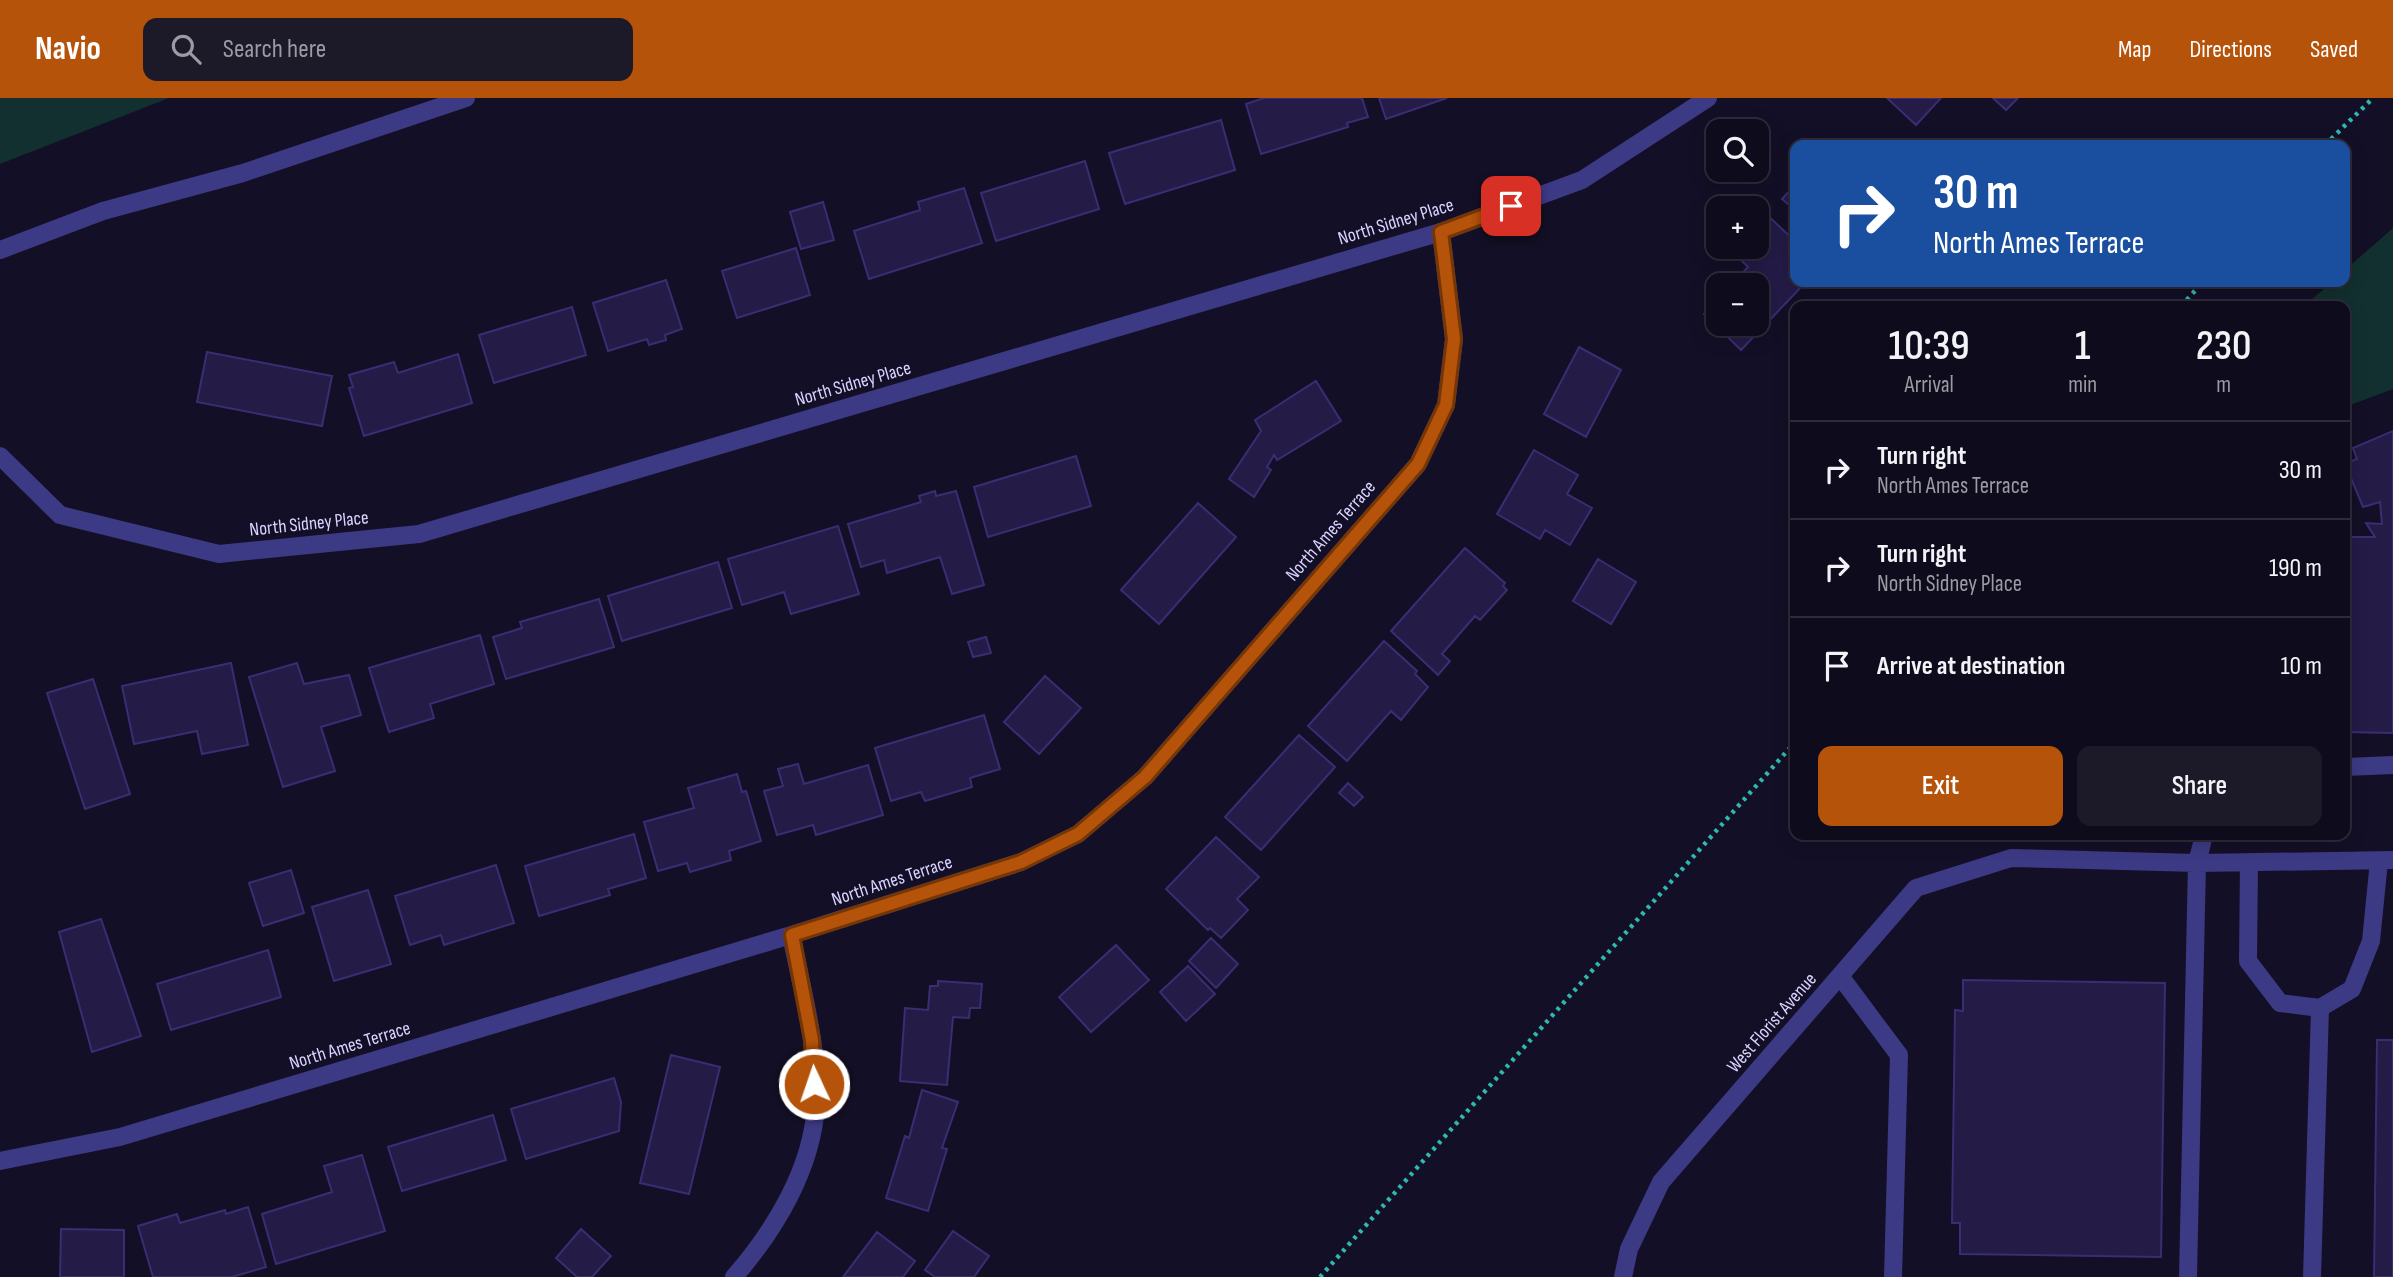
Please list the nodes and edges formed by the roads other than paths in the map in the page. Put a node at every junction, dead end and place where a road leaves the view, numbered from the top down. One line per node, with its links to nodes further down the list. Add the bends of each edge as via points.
1 (466, 98): 4 (street, via 243,173 103,211)
2 (1707, 98): 3 (street, North Sidney Place, via 1582,180)
3 (1441, 232): 5 (street, North Sidney Place, via 419,534 219,554 60,515); 12 (street, North Ames Terrace, via 1454,339 1446,405 1418,464 1145,777 1078,834 1021,862)
4 (0, 250)
5 (0, 456)
6 (2393, 765): 7 (street)
7 (2350, 767)
8 (2203, 840): 11 (street)
9 (2386, 861): 10 (street, West Florist Avenue); 14 (street, via 2371,940 2352,989)
10 (2249, 862): 11 (street, West Florist Avenue); 14 (street, via 2248,961 2280,1003)
11 (2197, 863): 13 (street, West Florist Avenue, via 2011,858 1916,888); 19 (street)
12 (792, 935): 15 (street, North Ames Terrace, via 121,1137); 16 (street, via 812,1040 816,1106 801,1174 754,1254)
13 (1840, 976): 17 (street, West Florist Avenue, via 1661,1182 1629,1250); 18 (street, via 1899,1055)
14 (2320, 1008): 20 (street)
15 (0, 1161)
16 (734, 1277)
17 (1623, 1277)
18 (1893, 1277)
19 (2189, 1277)
20 (2312, 1277)

